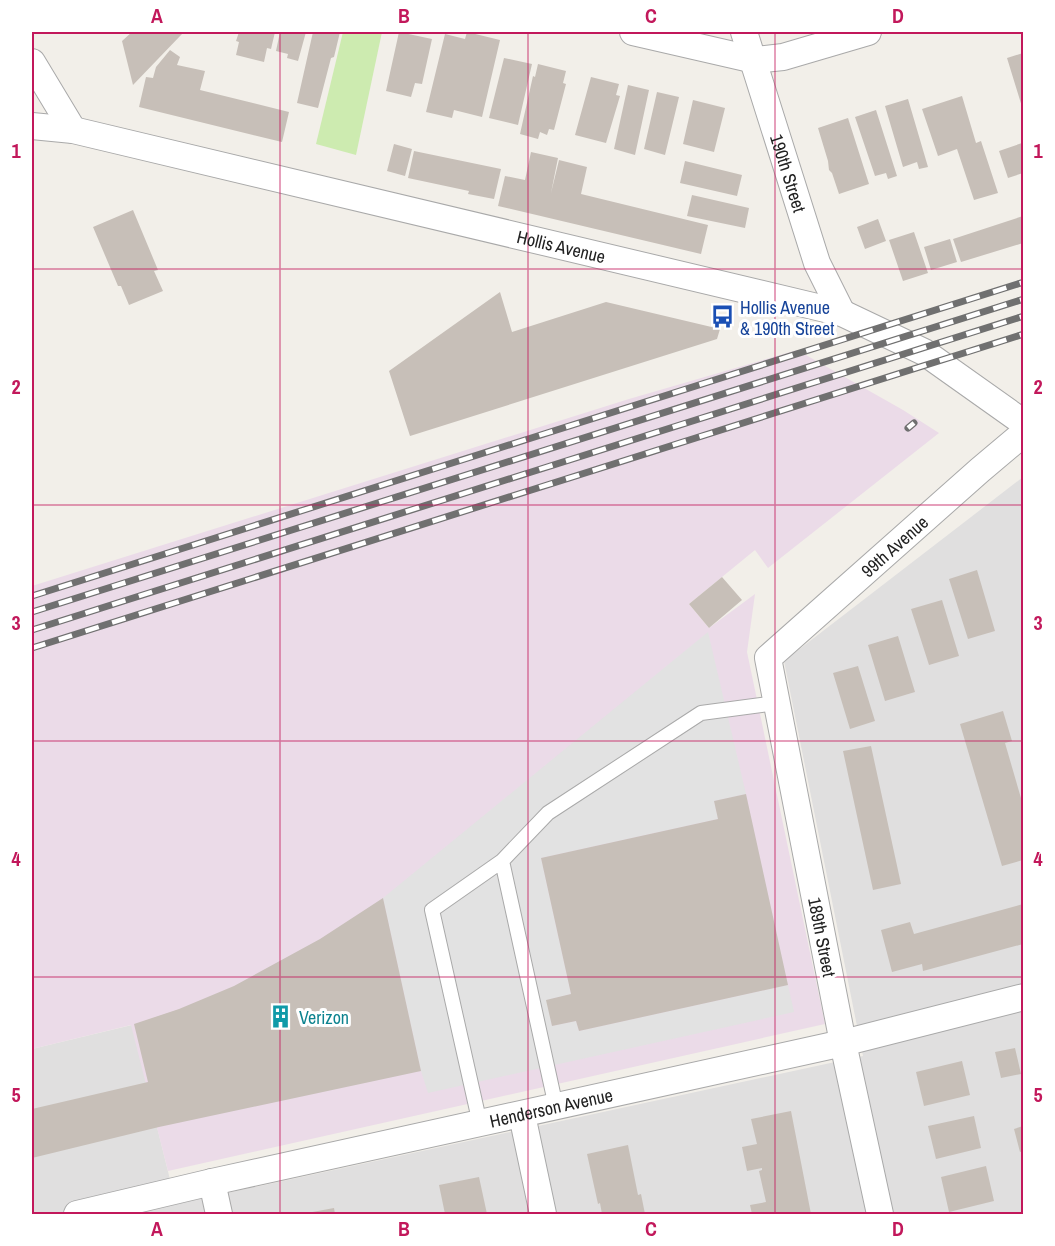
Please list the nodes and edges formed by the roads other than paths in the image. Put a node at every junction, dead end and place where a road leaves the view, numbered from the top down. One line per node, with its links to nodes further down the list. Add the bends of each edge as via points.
1 (633, 32): 4 (street)
2 (744, 32): 4 (street, 190th Street)
3 (868, 32): 4 (street, via 783,57)
4 (755, 60): 8 (street, 190th Street, via 817,263)
5 (32, 62): 7 (street)
6 (32, 126): 7 (street, Hollis Avenue)
7 (72, 129): 8 (street, Hollis Avenue)
8 (843, 313): 9 (street, Hollis Avenue, via 924,352)
9 (1023, 423)
10 (1023, 433): 11 (street, 99th Avenue)
11 (768, 658): 12 (street, 189th Street)
12 (776, 703): 13 (lane, via 702,713 549,813); 15 (street, 189th Street)
13 (502, 861): 16 (lane); 18 (lane, via 432,910)
14 (1023, 997): 15 (street, Henderson Avenue)
15 (843, 1043): 16 (street, Henderson Avenue); 23 (street, 189th Street)
16 (556, 1107): 17 (street, Henderson Avenue)
17 (522, 1115): 18 (street, Henderson Avenue); 22 (street)
18 (480, 1124): 19 (street, Henderson Avenue)
19 (212, 1182): 20 (street, Henderson Avenue); 21 (street)
20 (77, 1215)
21 (219, 1215)
22 (543, 1215)
23 (880, 1215)

